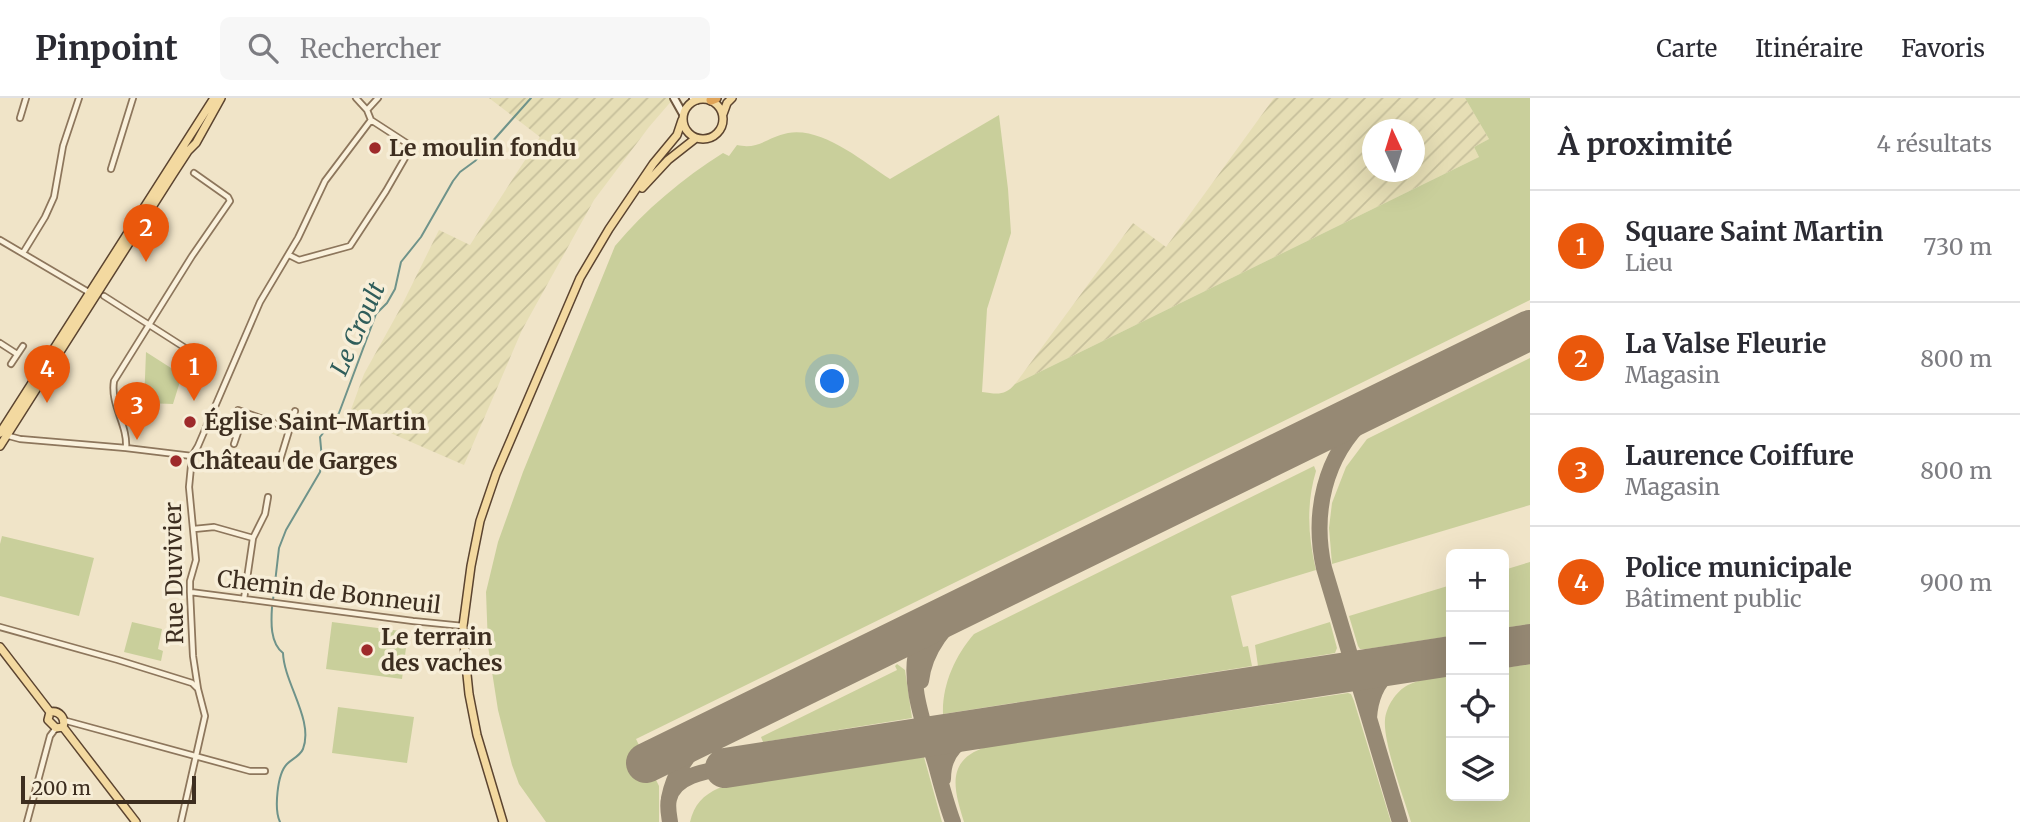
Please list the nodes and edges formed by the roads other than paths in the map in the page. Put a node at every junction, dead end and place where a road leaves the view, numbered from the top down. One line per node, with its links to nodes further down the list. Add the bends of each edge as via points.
1 (26, 98): 15 (street)
2 (79, 98): 22 (street, via 63,146 54,197)
3 (133, 98): 18 (street)
4 (214, 98): 24 (main road)
5 (221, 98): 37 (main road, via 196,143)
6 (356, 98): 12 (street)
7 (378, 98): 12 (street)
8 (674, 98): 14 (main road)
9 (732, 98): 13 (main road)
10 (695, 99): 11 (main road); 14 (main road)
11 (713, 99): 13 (main road)
12 (367, 110): 16 (street)
13 (723, 115): 17 (main road, via 722,127 714,136)
14 (683, 117): 17 (main road, via 686,131); 20 (main road, via 677,135)
15 (20, 118)
16 (371, 120): 23 (street, via 325,181); 23 (street, via 408,144 392,180 350,246 299,260)
17 (696, 138): 20 (main road)
18 (111, 169)
19 (194, 173): 26 (street, via 230,201)
20 (627, 204): 49 (main road, via 580,278 496,474 480,521)
21 (0, 240): 22 (street)
22 (23, 253): 24 (street)
23 (289, 255): 35 (street, via 260,302)
24 (90, 293): 37 (main road)
25 (104, 296): 26 (street)
26 (149, 326): 29 (street); 41 (street, via 114,382)
27 (0, 343): 30 (street)
28 (23, 346): 30 (street)
29 (190, 351)
30 (17, 354): 31 (street)
31 (10, 364)
32 (238, 410): 34 (street)
33 (295, 411): 36 (street)
34 (245, 412): 36 (street); 38 (street)
35 (207, 424): 38 (street); 42 (street)
36 (289, 428): 43 (street)
37 (2, 433): 40 (main road); 41 (street)
38 (236, 436): 39 (street)
39 (234, 444)
40 (0, 446)
41 (126, 448): 42 (street)
42 (192, 456): 45 (street, Rue Duvivier, via 189,486)
43 (280, 460)
44 (268, 497): 46 (street)
45 (194, 529): 46 (street, via 214,527); 47 (street, Rue Duvivier, via 196,559)
46 (253, 538): 48 (street)
47 (190, 592): 48 (street, Chemin de Bonneuil); 54 (street, Rue Duvivier)
48 (244, 599): 51 (street, Chemin de Bonneuil)
49 (466, 599): 51 (main road); 53 (main road)
50 (0, 626): 54 (street, via 191,683)
51 (463, 626): 53 (main road)
52 (0, 647): 55 (main road)
53 (465, 655): 62 (main road, via 477,735)
54 (198, 689): 57 (street, Rue Duvivier, via 205,716)
55 (50, 712): 56 (main road, via 58,712); 56 (main road, via 48,720)
56 (60, 725): 57 (street); 59 (street, via 50,736); 60 (main road)
57 (197, 757): 58 (street); 61 (street, Rue Duvivier)
58 (265, 771)
59 (27, 822)
60 (136, 822)
61 (181, 822)
62 (503, 822)

